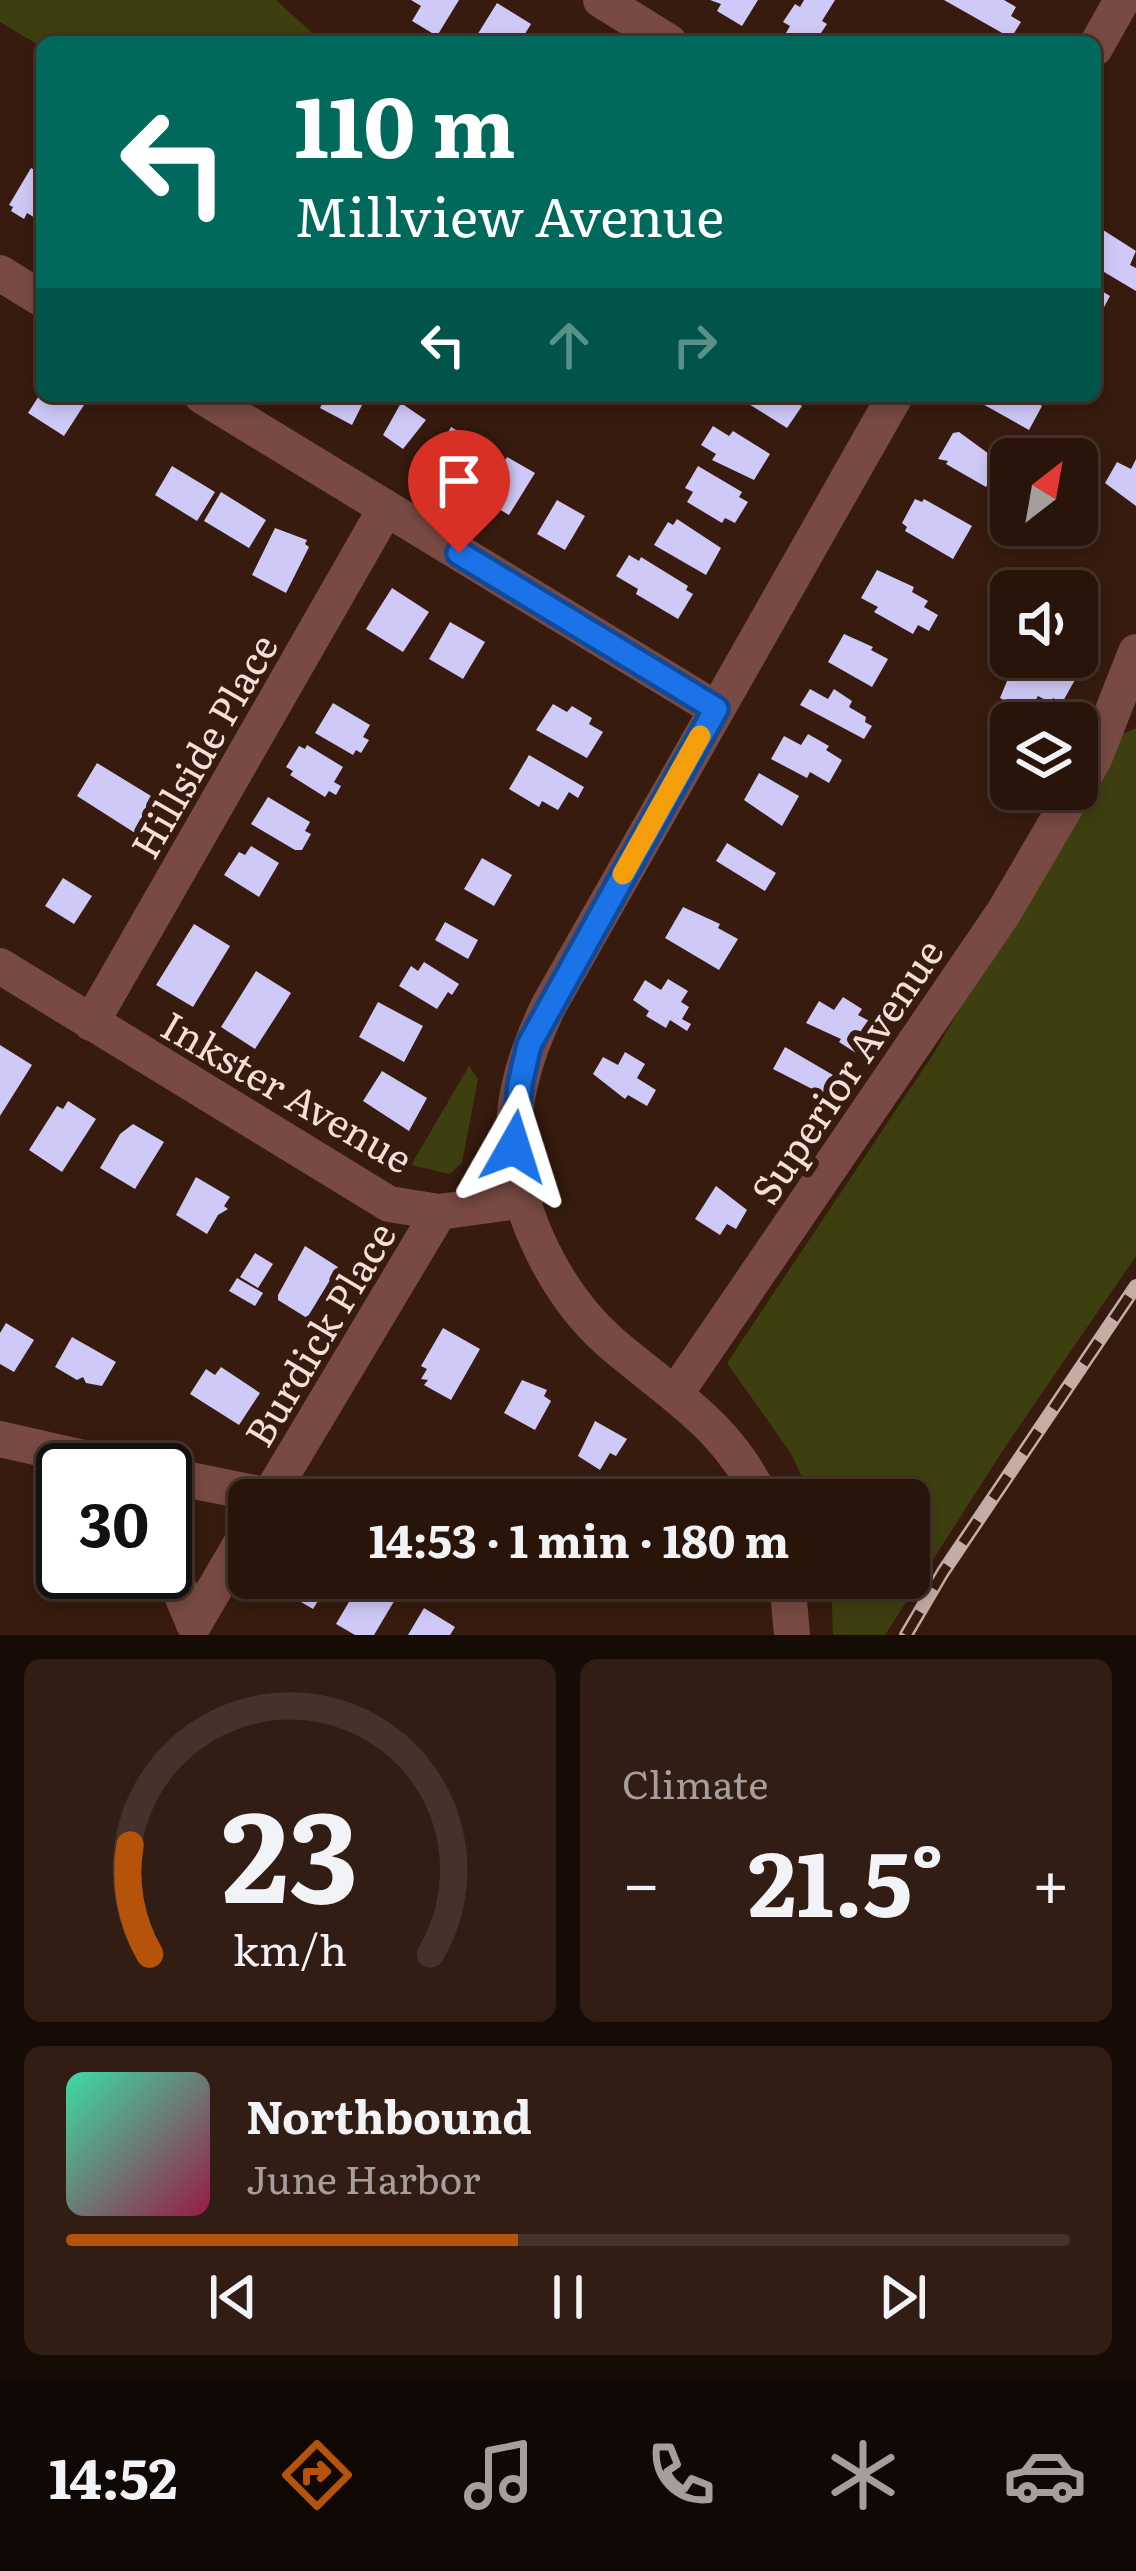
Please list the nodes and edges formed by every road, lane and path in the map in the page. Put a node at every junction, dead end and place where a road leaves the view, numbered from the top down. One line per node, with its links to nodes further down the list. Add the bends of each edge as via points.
1 (601, 0): 3 (street)
2 (1122, 0): 4 (street)
3 (659, 36)
4 (1101, 37)
5 (0, 273): 6 (street)
6 (36, 295)
7 (212, 402): 9 (street)
8 (892, 402): 11 (street)
9 (386, 508): 11 (street); 15 (street, Hillside Place)
10 (1136, 652): 12 (street, Superior Avenue)
11 (716, 709): 16 (street, via 529,1045 514,1147)
12 (1098, 749)
13 (1064, 810): 18 (street, Superior Avenue, via 1004,912)
14 (0, 966): 15 (street, Inkster Avenue)
15 (91, 1023): 17 (street, Inkster Avenue, via 389,1204)
16 (524, 1200): 17 (street, Inkster Avenue); 18 (street, via 544,1253 580,1311)
17 (439, 1212): 21 (street, Burdick Place)
18 (676, 1393): 22 (street, via 711,1424)
19 (0, 1439): 20 (street)
20 (36, 1448)
21 (279, 1479)
22 (750, 1479)
23 (192, 1481): 24 (street, Burdick Place)
24 (228, 1489)
25 (228, 1576): 28 (street)
26 (188, 1599): 28 (street)
27 (789, 1599): 29 (street)
28 (203, 1629)
29 (792, 1635)

